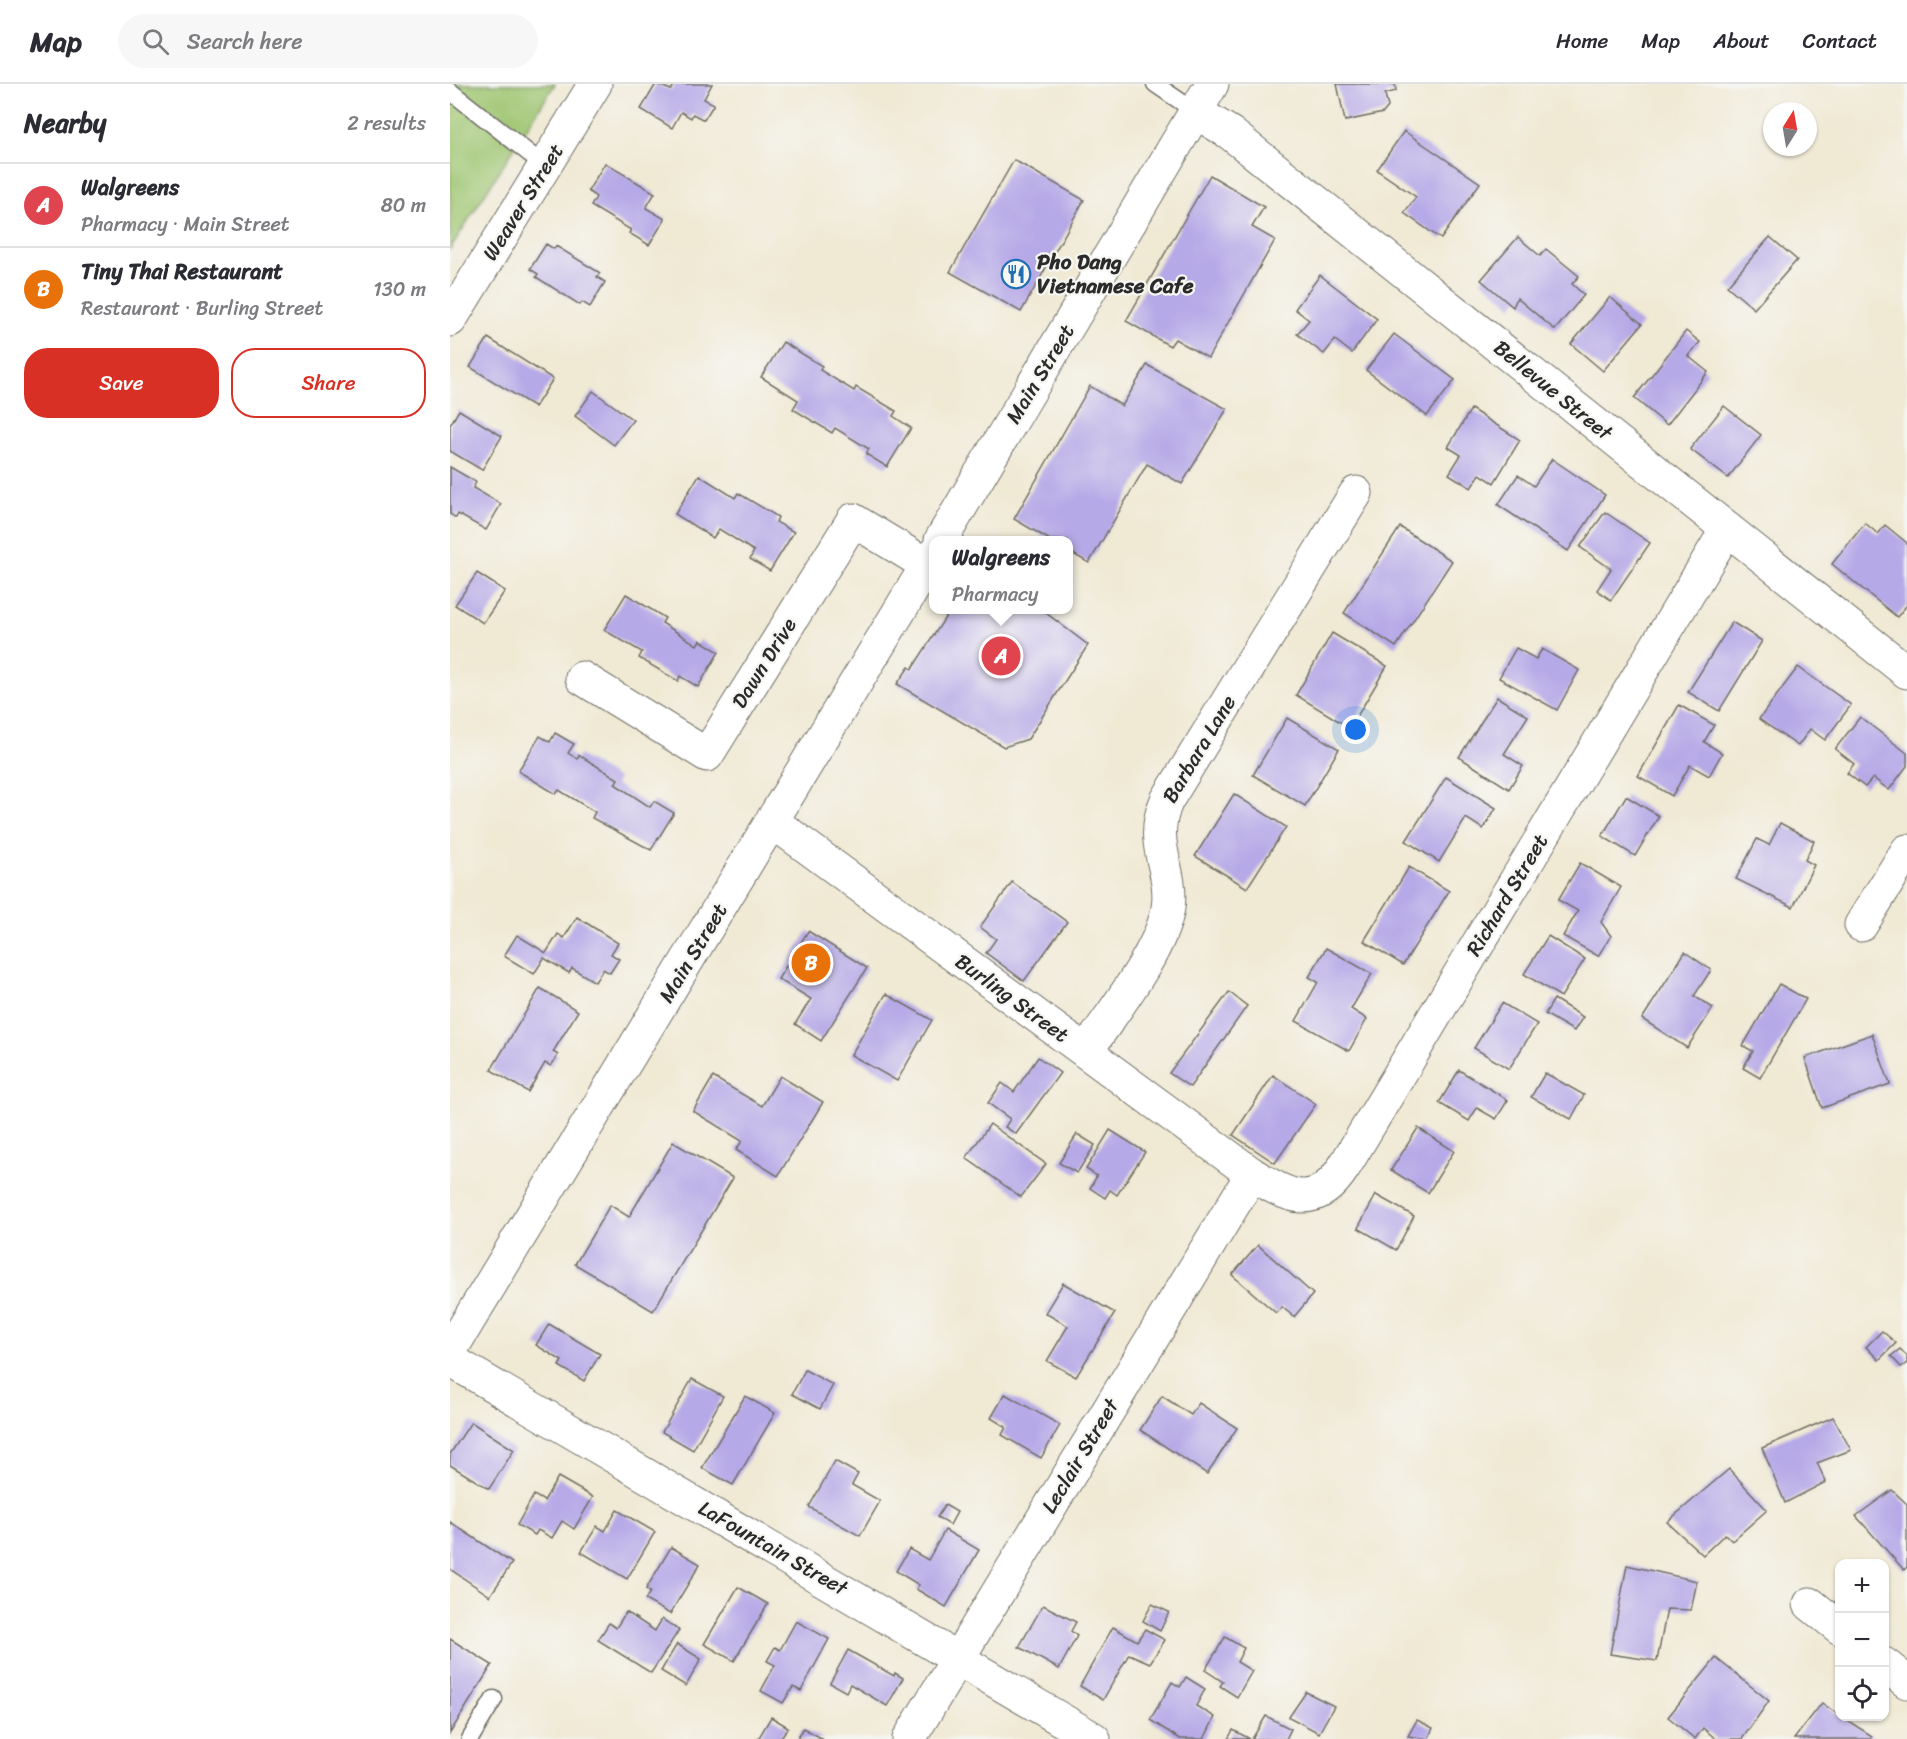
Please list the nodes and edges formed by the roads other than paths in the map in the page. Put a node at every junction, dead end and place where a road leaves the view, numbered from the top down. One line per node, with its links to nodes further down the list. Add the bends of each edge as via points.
1 (595, 84): 5 (street, Weaver Street)
2 (1155, 84): 4 (lane)
3 (450, 92): 5 (lane)
4 (1204, 98): 8 (street, Bellevue Street, via 1230,133); 9 (street, Main Street)
5 (545, 166): 6 (street, Weaver Street)
6 (450, 320)
7 (1356, 493): 17 (street, Barbara Lane, via 1167,800 1158,826 1167,889 1164,923 1146,960)
8 (1727, 529): 12 (street, Bellevue Street); 18 (street, Richard Street, via 1339,1175 1318,1194 1301,1197 1283,1192)
9 (944, 536)
10 (929, 551): 13 (street, Dawn Drive, via 853,520 707,755)
11 (929, 561): 14 (street, Main Street)
12 (1907, 672)
13 (582, 678)
14 (773, 822): 17 (street, Burling Street); 19 (street, Main Street)
15 (1907, 851): 16 (street)
16 (1861, 925)
17 (1086, 1052): 18 (street, Burling Street)
18 (1252, 1174): 23 (street, Leclair Street)
19 (450, 1351)
20 (450, 1359): 23 (street, LaFountain Street)
21 (1810, 1604): 22 (street)
22 (1835, 1625)
23 (958, 1657): 28 (street, Leclair Street); 29 (street, LaFountain Street)
24 (1888, 1667): 25 (street)
25 (1907, 1682)
26 (494, 1699): 27 (lane)
27 (470, 1739)
28 (909, 1739)
29 (1094, 1739)

